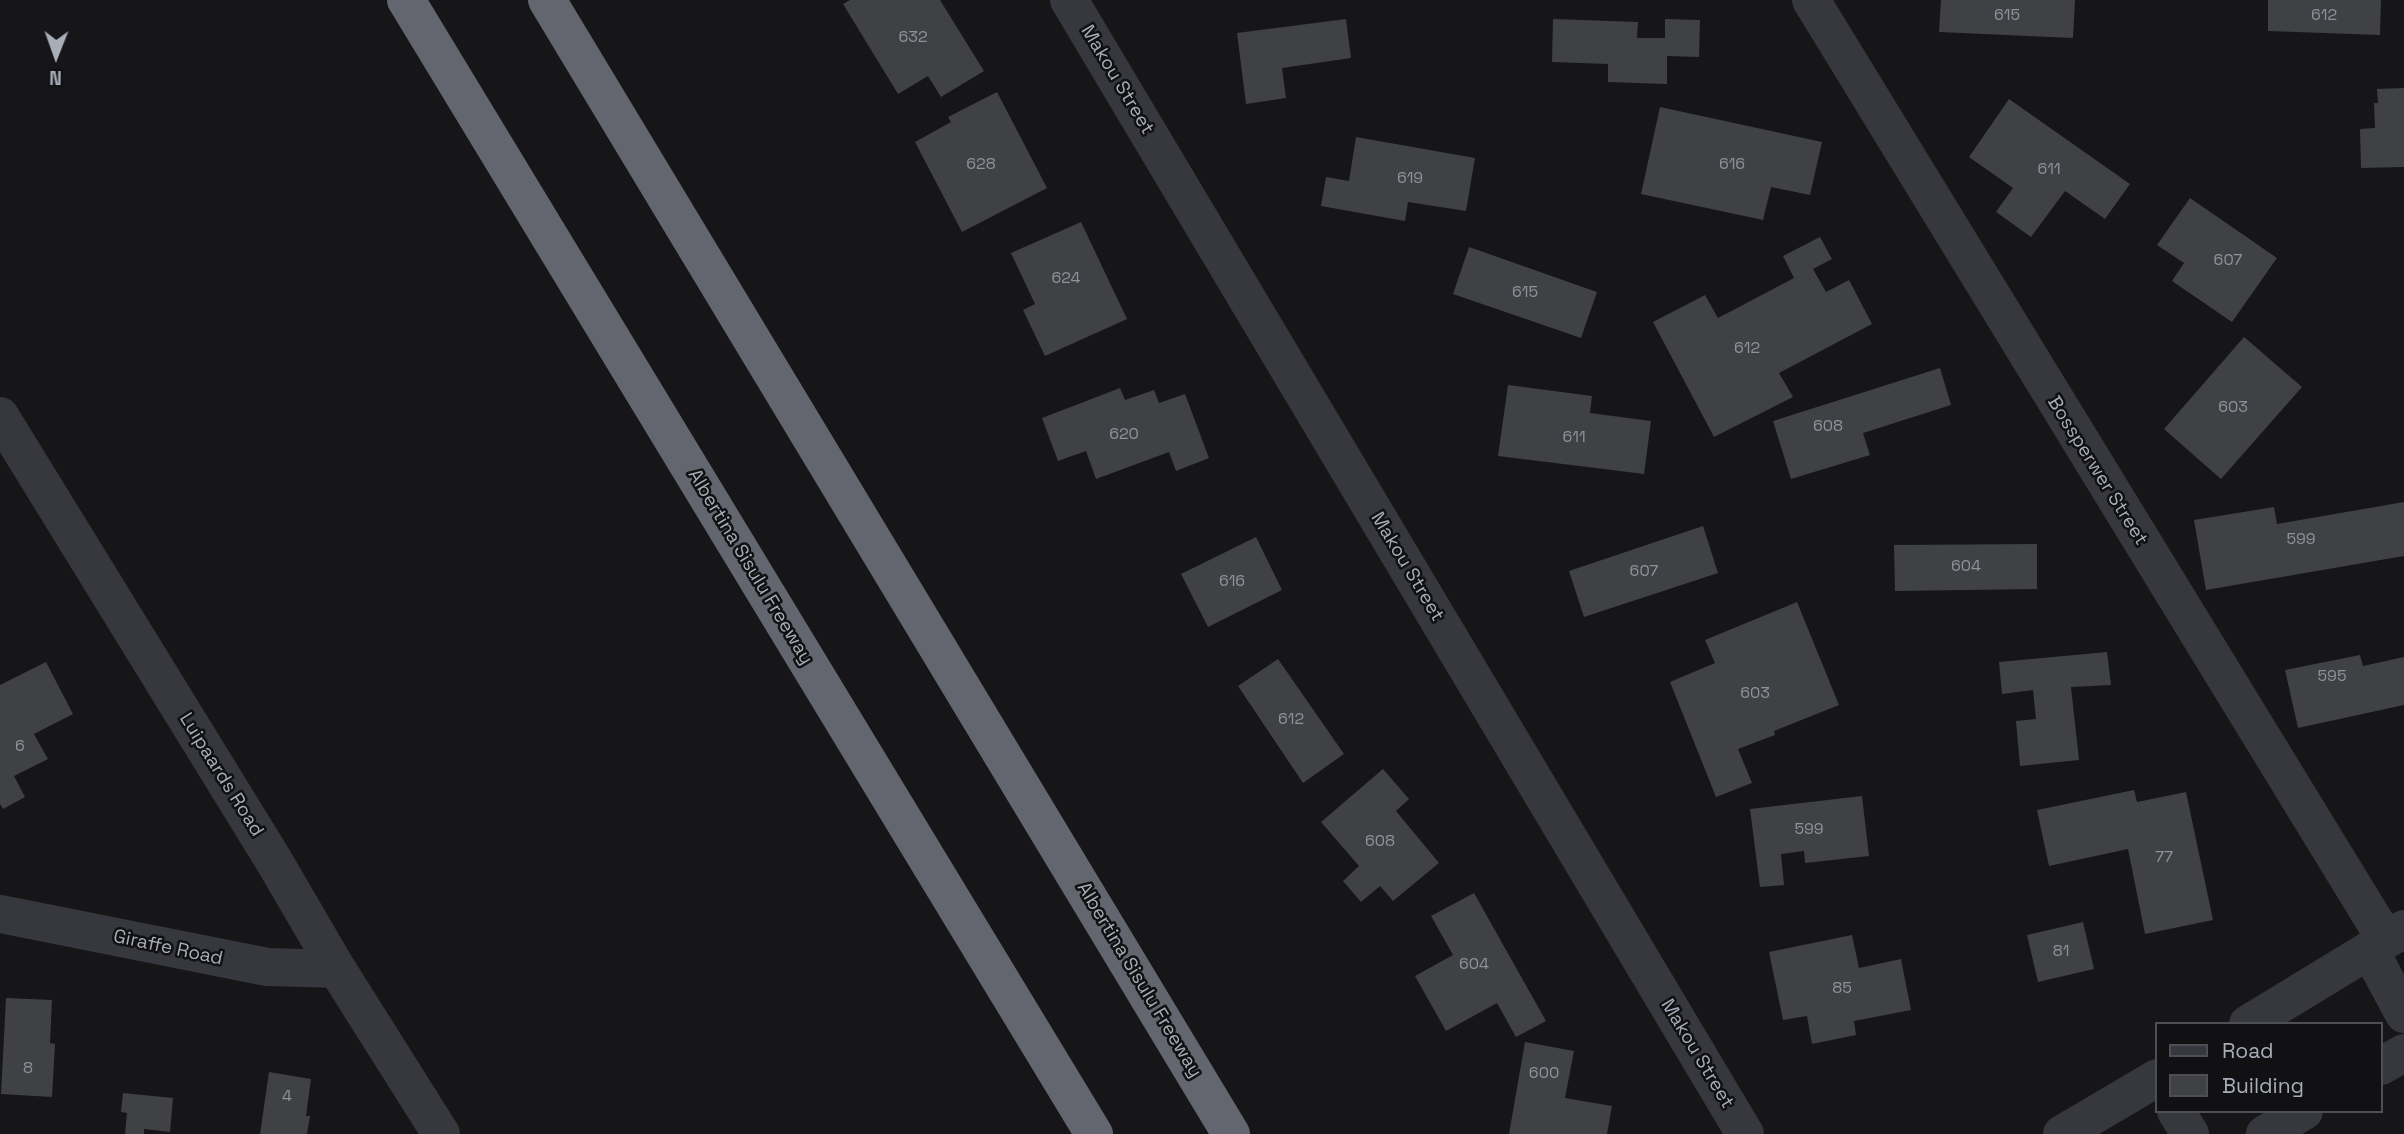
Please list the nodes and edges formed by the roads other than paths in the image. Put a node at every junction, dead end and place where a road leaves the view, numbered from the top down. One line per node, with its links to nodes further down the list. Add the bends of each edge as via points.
1 (406, 0): 17 (highway, Albertina Sisulu Freeway)
2 (547, 0): 18 (highway, Albertina Sisulu Freeway)
3 (1069, 0): 19 (street, Makou Street)
4 (1811, 0): 7 (street, Bossperwer Street)
5 (0, 416): 8 (street, Luipaards Road)
6 (0, 914): 8 (street, Giraffe Road, via 267,967)
7 (2387, 940): 9 (street, Bossperwer Street); 10 (street)
8 (337, 969): 16 (street, Luipaards Road)
9 (2404, 1014)
10 (2251, 1022)
11 (2404, 1053): 12 (street)
12 (2383, 1065)
13 (2156, 1080): 20 (street)
14 (2177, 1113): 21 (street)
15 (2301, 1113): 22 (street)
16 (441, 1134)
17 (1094, 1134)
18 (1231, 1134)
19 (1745, 1134)
20 (2062, 1134)
21 (2190, 1134)
22 (2265, 1134)

